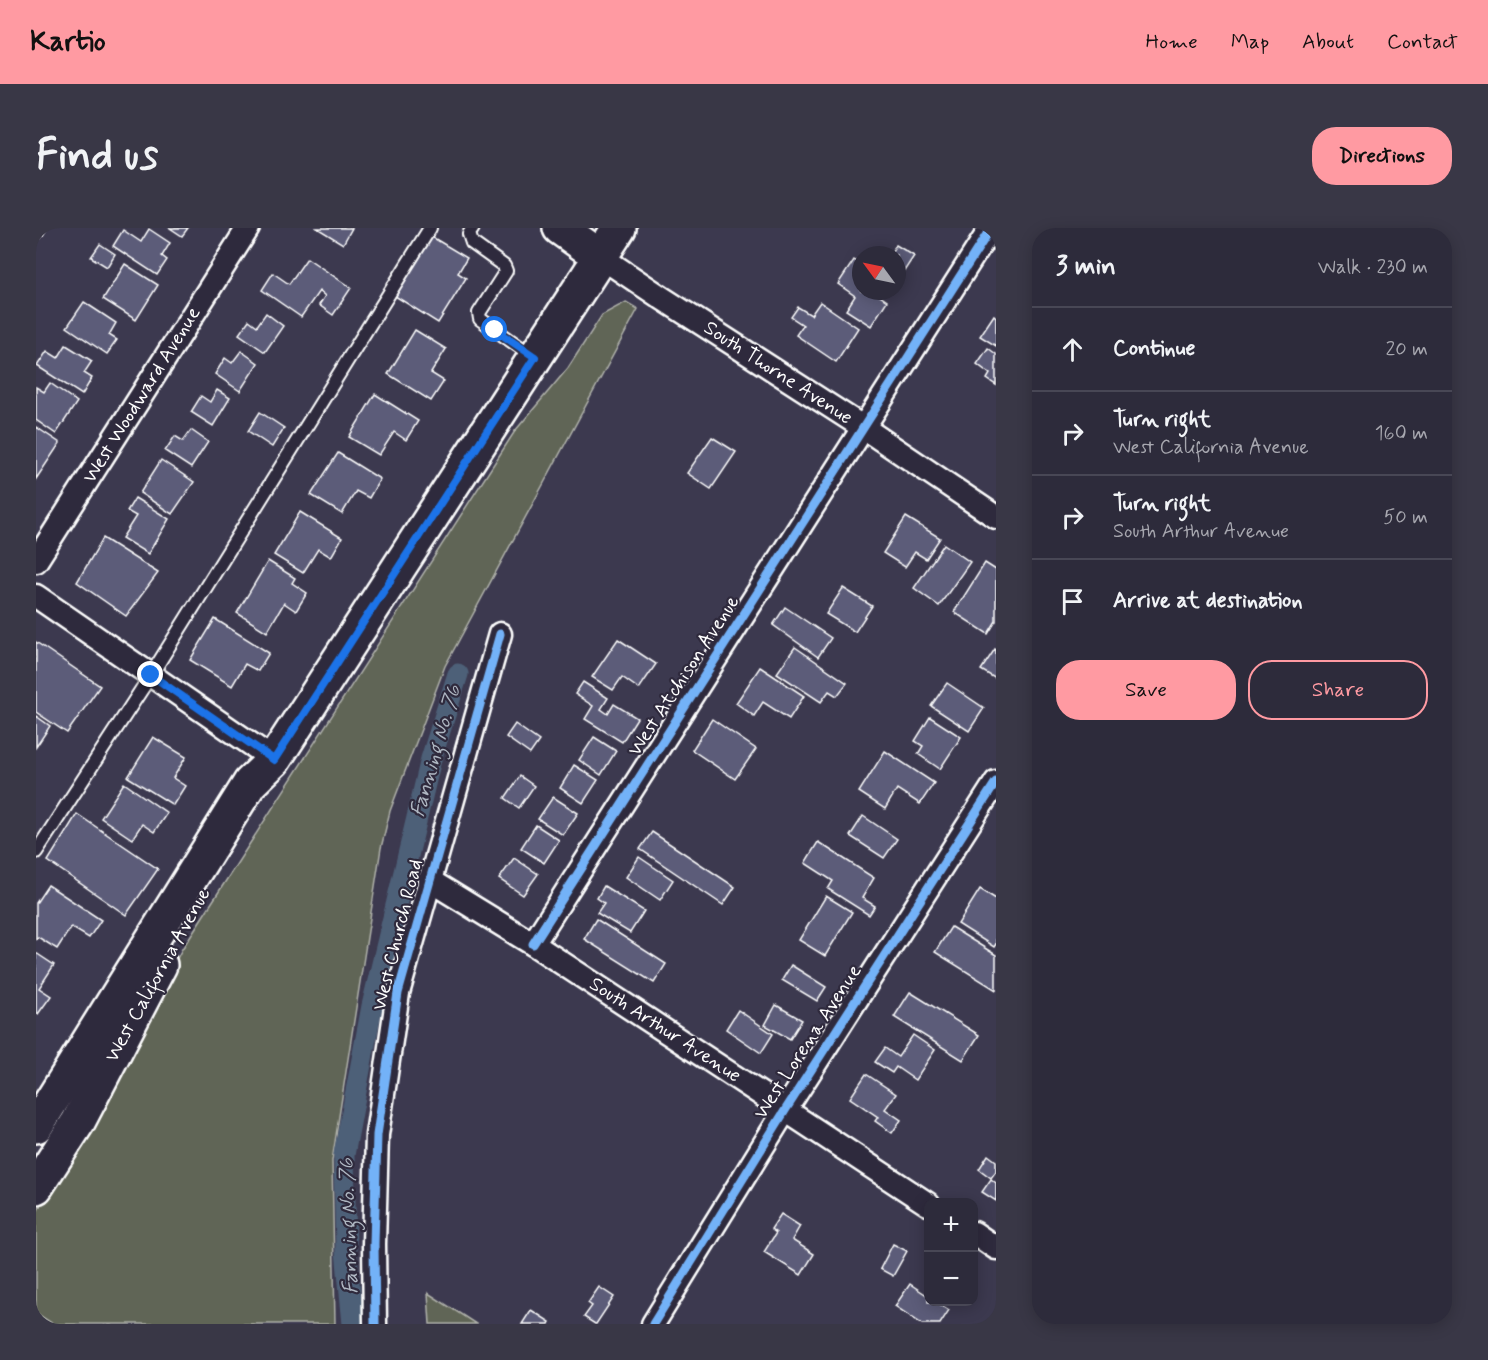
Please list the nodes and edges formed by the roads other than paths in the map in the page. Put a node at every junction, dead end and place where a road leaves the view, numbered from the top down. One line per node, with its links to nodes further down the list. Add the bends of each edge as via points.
1 (39, 228): 8 (lane)
2 (248, 228): 13 (street, West Woodward Avenue)
3 (430, 228): 16 (lane)
4 (473, 228): 10 (lane, via 469,234 472,243 506,271 479,313 480,319)
5 (560, 228): 9 (main road, South Thorne Avenue)
6 (619, 228): 9 (main road, West California Avenue)
7 (991, 228): 11 (street, West Atchison Avenue)
8 (36, 234)
9 (601, 257): 10 (main road, West California Avenue); 11 (street, South Thorne Avenue)
10 (535, 357): 17 (main road, West California Avenue)
11 (864, 428): 12 (street, South Thorne Avenue); 21 (street, West Atchison Avenue)
12 (996, 517)
13 (36, 561)
14 (36, 596): 16 (street)
15 (500, 634): 20 (street, West Church Road)
16 (151, 675): 17 (street); 19 (lane)
17 (274, 760): 23 (main road, West California Avenue, via 250,783); 24 (main road, West California Avenue, via 262,802 169,947 78,1122)
18 (996, 782): 22 (street, West Lorena Avenue)
19 (36, 852)
20 (429, 880): 21 (street, South Arthur Avenue); 28 (street, West Church Road, via 398,993 377,1135)
21 (533, 944): 22 (street, South Arthur Avenue)
22 (786, 1109): 25 (street, South Arthur Avenue); 29 (street, West Lorena Avenue)
23 (36, 1126)
24 (36, 1187)
25 (924, 1201)
26 (978, 1236): 27 (street)
27 (996, 1248)
28 (375, 1324)
29 (653, 1324)

